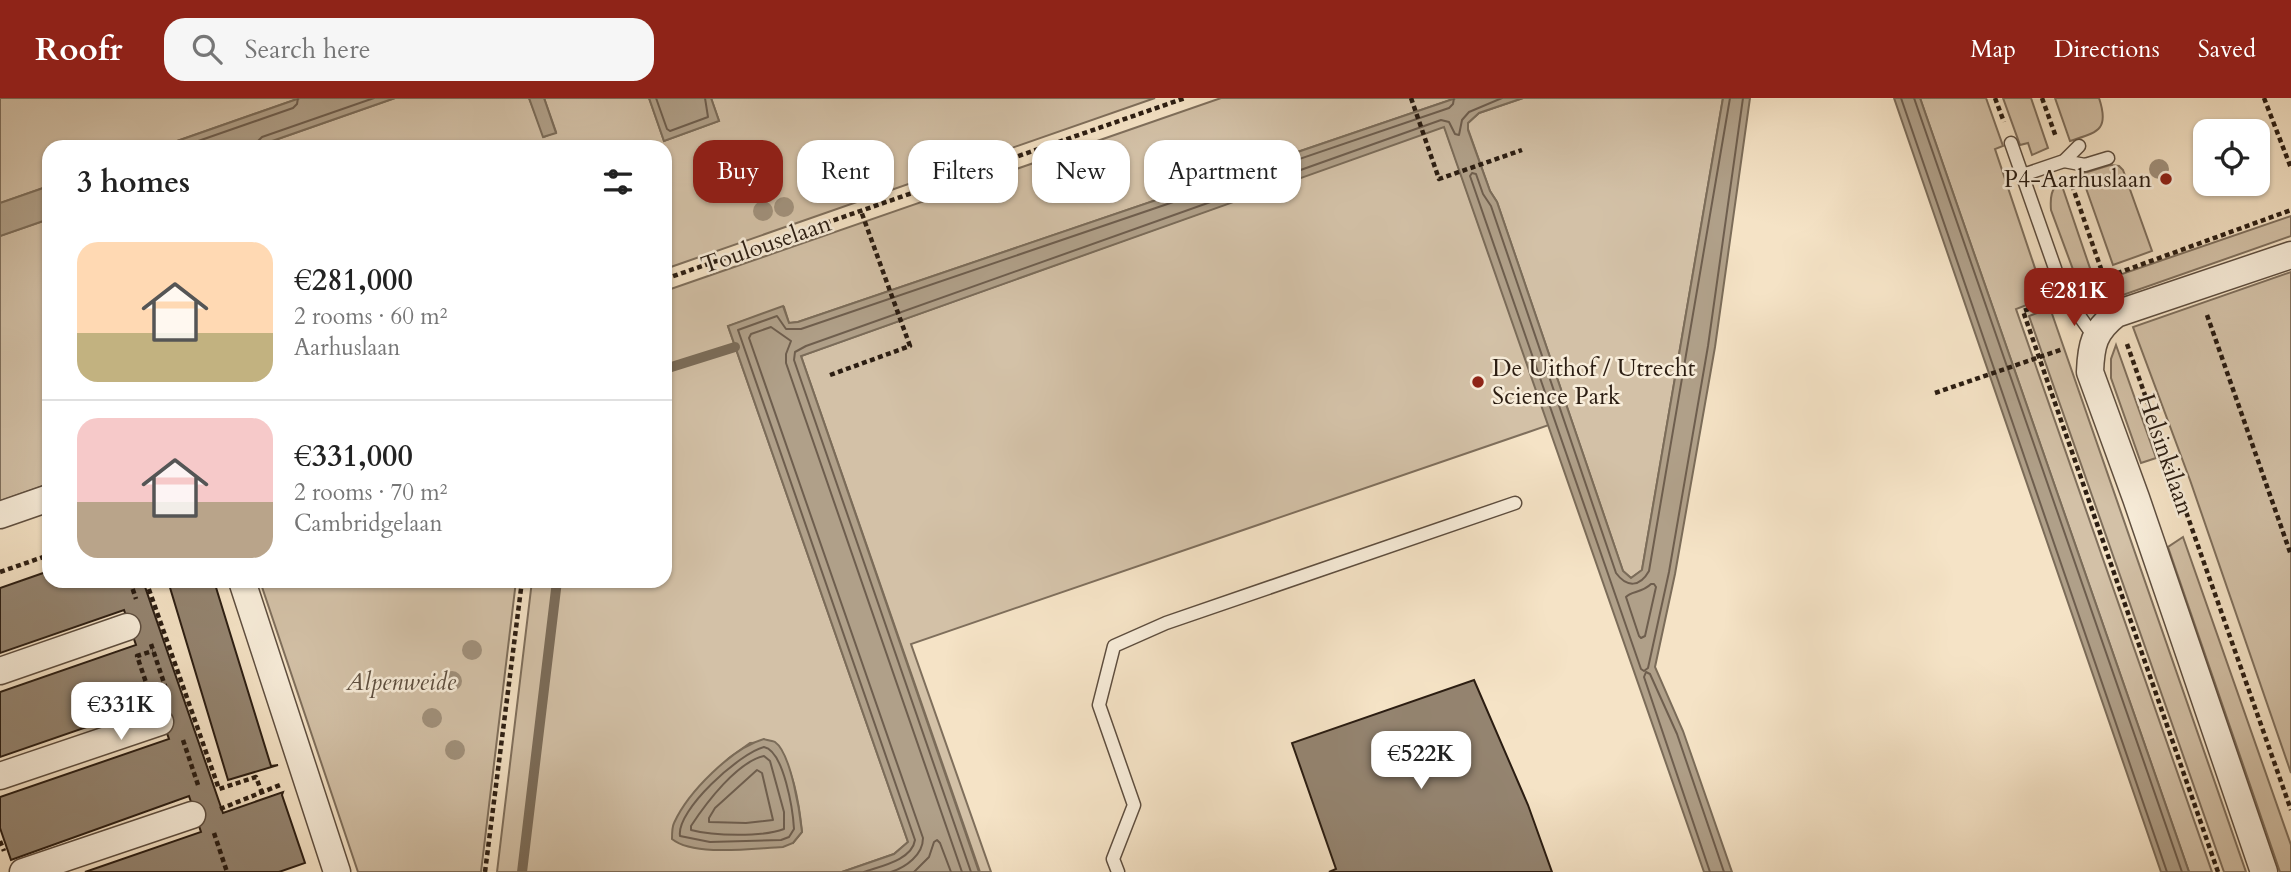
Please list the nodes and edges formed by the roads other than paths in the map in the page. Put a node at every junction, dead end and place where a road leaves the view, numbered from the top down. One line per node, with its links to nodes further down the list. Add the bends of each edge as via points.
1 (2011, 143): 5 (lane)
2 (2079, 146): 4 (lane)
3 (2108, 158): 4 (lane, via 2085,165)
4 (2064, 161): 5 (lane)
5 (2023, 175): 7 (lane, via 2064,294)
6 (2291, 255): 7 (street, via 2116,314)
7 (2095, 338): 20 (street, Helsinkilaan, via 2090,372)
8 (42, 500): 10 (street)
9 (1515, 503): 19 (lane, via 1166,623 1114,646 1099,705 1134,805 1113,859)
10 (0, 515)
11 (244, 588): 18 (street, via 296,778)
12 (127, 627): 13 (street)
13 (0, 671)
14 (156, 712): 15 (street)
15 (0, 776)
16 (192, 816): 17 (street)
17 (23, 872)
18 (336, 872)
19 (1118, 872)
20 (2264, 872)

